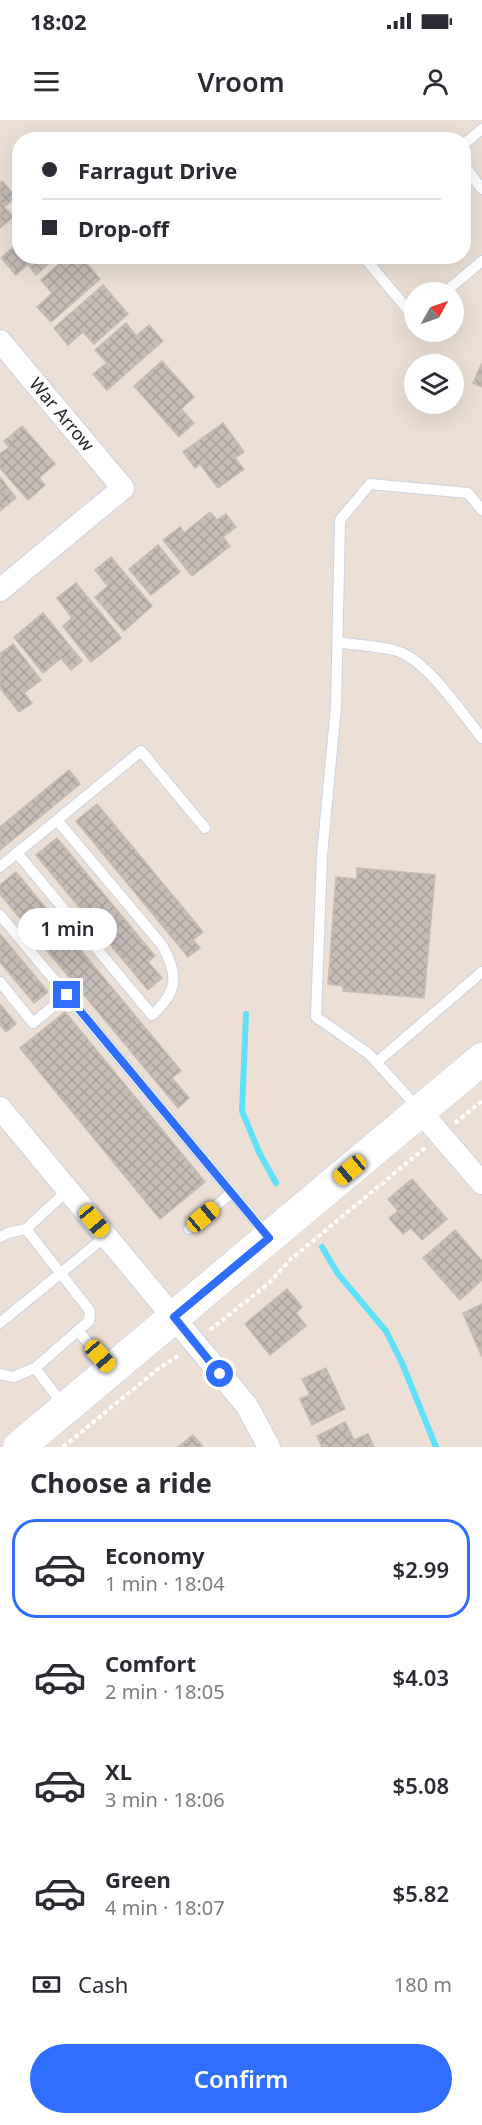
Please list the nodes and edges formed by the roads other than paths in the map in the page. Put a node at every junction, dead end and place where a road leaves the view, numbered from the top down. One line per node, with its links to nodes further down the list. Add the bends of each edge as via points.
1 (471, 174): 2 (lane)
2 (482, 189)
3 (482, 261): 5 (lane)
4 (370, 264): 6 (lane)
5 (458, 282)
6 (404, 305)
7 (0, 341): 9 (street, War Arrow, via 123,488)
8 (482, 510): 10 (lane, via 468,493 370,484 340,520)
9 (0, 590)
10 (338, 642): 11 (lane, via 395,650 412,658 427,670); 21 (lane, via 322,855 316,1017)
11 (482, 738)
12 (57, 820): 13 (lane, via 141,751); 14 (lane); 14 (lane, via 169,957 174,973 172,991 152,1015)
13 (205, 828)
14 (17, 853): 15 (lane)
15 (0, 867)
16 (0, 915): 19 (lane)
17 (482, 972): 21 (lane)
18 (0, 982): 19 (lane, via 33,1023)
19 (67, 995): 26 (lane)
20 (482, 1059): 23 (main road)
21 (377, 1062): 23 (lane)
22 (0, 1108): 25 (street)
23 (420, 1111): 24 (street); 31 (main road)
24 (482, 1183)
25 (69, 1190): 27 (lane); 29 (street)
26 (231, 1192): 28 (lane); 31 (lane)
27 (26, 1229): 30 (lane); 32 (lane)
28 (189, 1229)
29 (106, 1236): 32 (lane); 33 (street)
30 (0, 1237)
31 (269, 1238): 33 (main road)
32 (61, 1272): 34 (lane); 35 (lane, via 90,1311 89,1321)
33 (174, 1317): 37 (main road); 41 (street, via 247,1406)
34 (0, 1323)
35 (78, 1331): 36 (lane); 37 (lane)
36 (35, 1368): 38 (lane, via 13,1377); 39 (lane)
37 (112, 1370): 39 (main road)
38 (0, 1374)
39 (65, 1408): 40 (main road)
40 (19, 1447)
41 (269, 1447)

